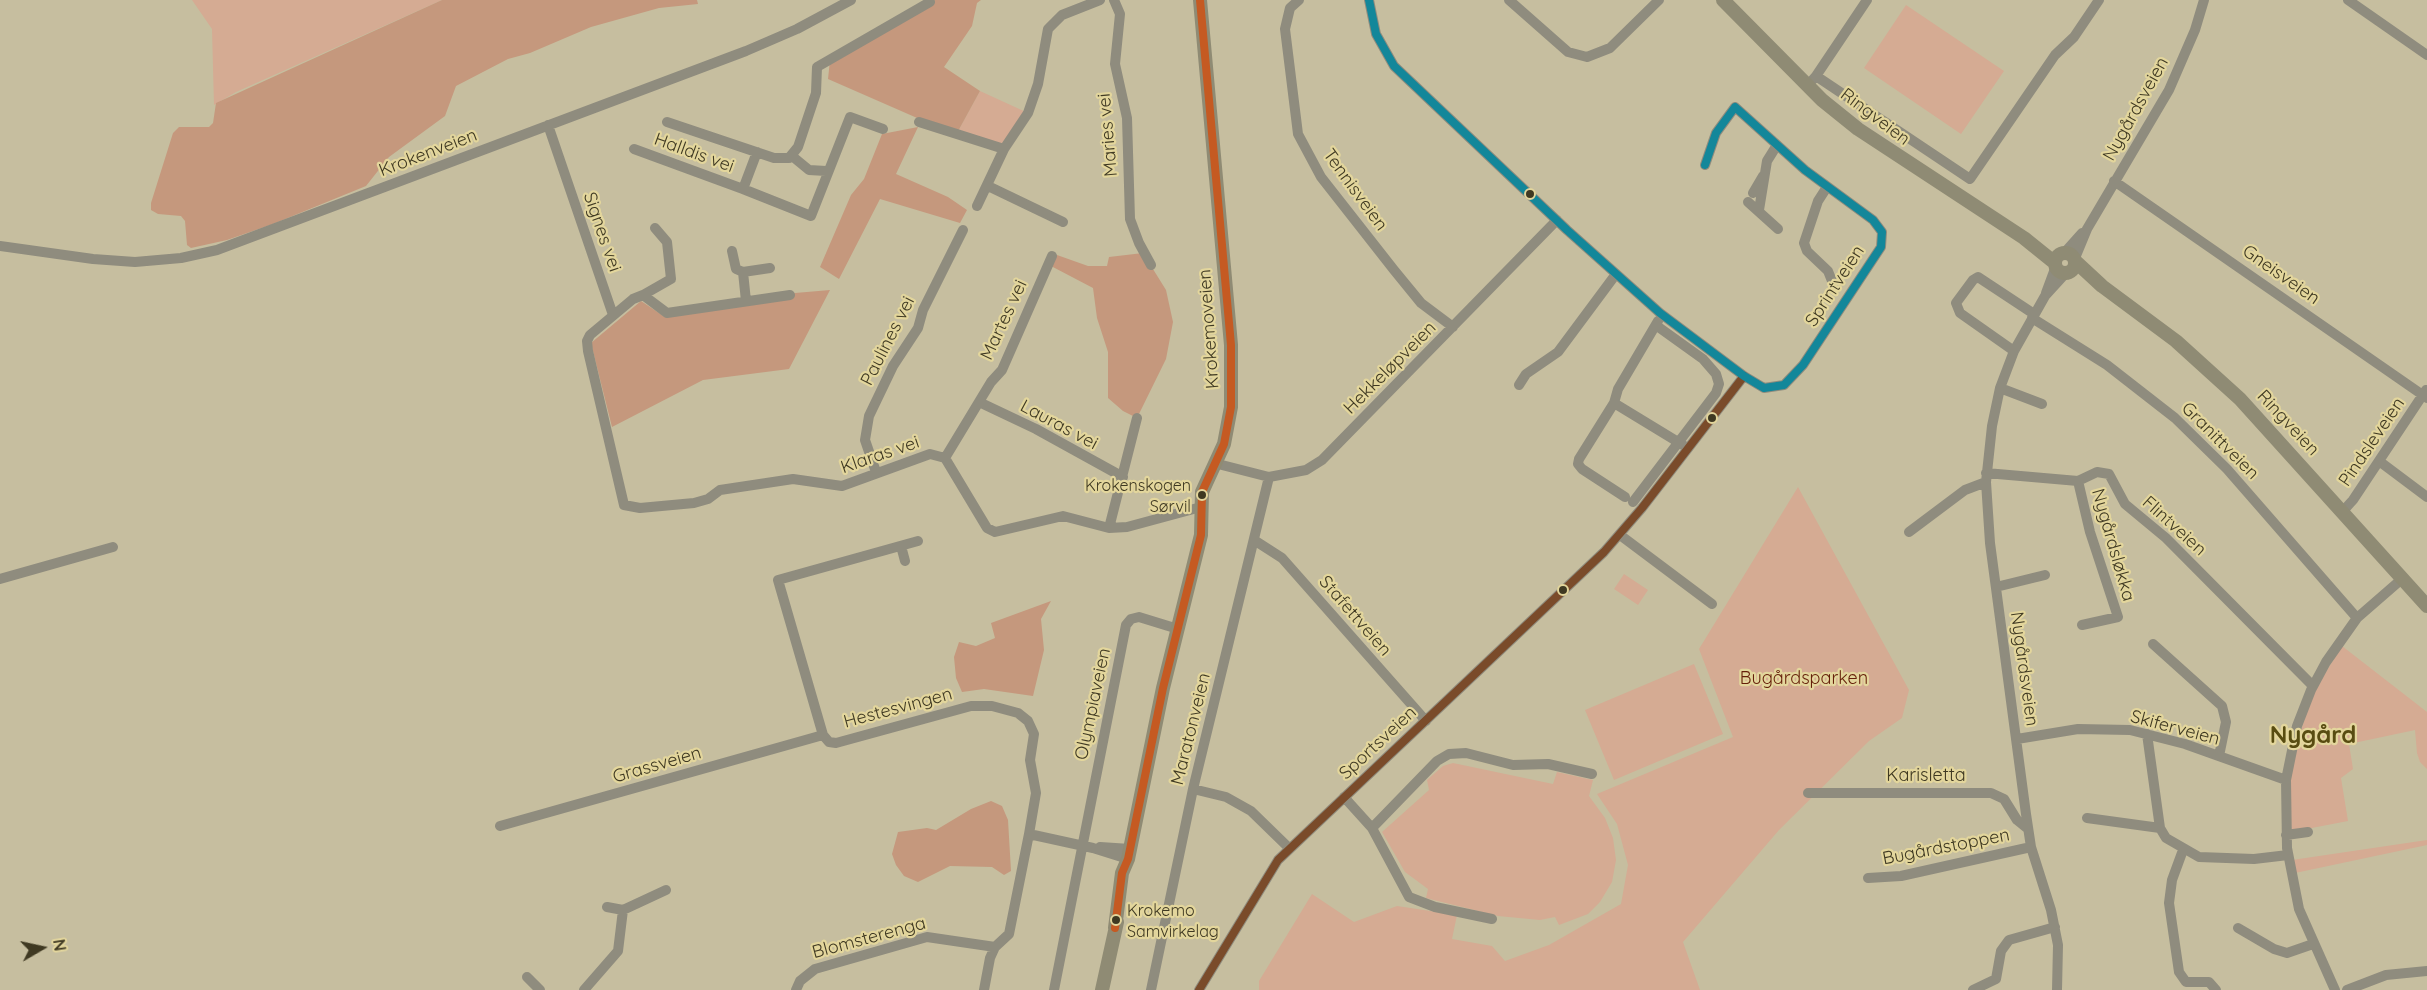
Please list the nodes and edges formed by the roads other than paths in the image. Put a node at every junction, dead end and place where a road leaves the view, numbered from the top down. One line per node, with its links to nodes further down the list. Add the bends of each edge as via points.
1 (851, 0): 20 (street, Krokenveien, via 775,39)
2 (1100, 0): 24 (street, via 1062,15 1048,29 1034,97)
3 (1114, 0): 45 (street, Maries vei, via 1120,14 1115,64 1127,118 1130,219)
4 (1200, 0): 70 (main road, Krokemoveien, via 1232,345 1231,407)
5 (1299, 0): 15 (street, Tennisveien)
6 (1369, 0): 36 (street, Sprintveien, via 1376,34 1394,66)
7 (1509, 0): 8 (street, via 1568,52 1587,57 1610,48)
8 (1659, 0)
9 (1723, 0): 17 (main road, Ringveien)
10 (1867, 0): 17 (street)
11 (2099, 0): 17 (street, via 2074,37 2055,55 1970,179)
12 (2204, 0): 30 (street, Nygårdsveien, via 2169,90)
13 (2348, 0): 16 (street)
14 (930, 2): 26 (street, via 817,67 817,90)
15 (1290, 4): 57 (street, Tennisveien, via 1286,47 1298,134 1321,177 1394,270 1421,303)
16 (2427, 55)
17 (1812, 80): 44 (main road, Ringveien, via 1858,129)
18 (667, 122): 25 (street, Halldis vei)
19 (918, 122): 24 (street)
20 (548, 125): 41 (street, Krokenveien, via 198,255 115,261); 54 (street, Signes vei)
21 (883, 129): 28 (street, Halldis vei, via 850,117)
22 (1777, 145): 27 (street, Sprintveien, via 1735,107 1716,133); 29 (street); 32 (street, Sprintveien)
23 (634, 149): 33 (street, Halldis vei)
24 (1004, 149): 31 (street)
25 (757, 152): 26 (street, Halldis vei, via 779,159); 33 (street, Halldis vei)
26 (792, 156): 28 (street, Halldis vei, via 809,170)
27 (1705, 165)
28 (826, 171): 33 (street, Halldis vei, via 811,216)
29 (1764, 175): 35 (street); 35 (street, via 1751,198)
30 (2114, 181): 44 (street, Nygårdsveien); 62 (street, Gneisveien)
31 (987, 186): 34 (street); 37 (street)
32 (1827, 187): 49 (street, via 1803,243); 59 (street, Sprintveien, via 1878,225 1883,239 1881,247 1792,380 1775,388 1764,388)
33 (743, 189)
34 (977, 206)
35 (1759, 210): 39 (street)
36 (1557, 220): 48 (street, Sprintveien); 57 (street, Hekkeløpveien)
37 (1064, 222)
38 (655, 228): 51 (street, via 667,242 671,279)
39 (1778, 229)
40 (963, 230): 71 (street, Paulines vei, via 918,328 902,350 869,416 865,440)
41 (0, 246)
42 (732, 251): 47 (street, via 734,265)
43 (1052, 256): 63 (street, Martes vei, via 1002,370)
44 (2065, 262): 55 (street, Nygårdsveien); 78 (main road, Ringveien, via 2156,324 2224,383)
45 (1151, 265)
46 (770, 268): 47 (street)
47 (743, 272): 52 (street)
48 (1616, 274): 53 (street, Sprintveien); 60 (street, via 1558,352 1526,374)
49 (1832, 281)
50 (790, 294): 52 (street)
51 (643, 295): 52 (street, via 667,313); 54 (street)
52 (746, 301)
53 (1660, 314): 56 (street); 59 (street, Sprintveien)
54 (613, 315): 71 (street, Klaras vei, via 587,341 624,505 640,508 694,503 725,489 793,479 842,486)
55 (2033, 316): 58 (street, Nygårdsveien); 58 (street, via 1978,277 1956,303 1960,313); 93 (street, Granittveien, via 2107,365 2175,418 2227,469)
56 (1657, 326): 64 (street, via 1618,389); 67 (street, via 1703,359 1719,382)
57 (1453, 327): 73 (street, Hekkeløpveien, via 1322,460 1306,470)
58 (2014, 351): 61 (street, Nygårdsveien)
59 (1744, 376): 67 (street, Sportsveien)
60 (1519, 385)
61 (2000, 388): 65 (street); 74 (street, Nygårdsveien)
62 (2426, 394): 69 (street, Pindsleveien)
63 (979, 402): 68 (street, Martes vei); 72 (street, Lauras vei)
64 (1614, 403): 67 (street); 67 (street, via 1578,464 1629,499)
65 (2042, 404)
66 (1137, 418): 72 (street)
67 (1683, 445): 81 (street, Sportsveien)
68 (945, 458): 71 (street, Klaras vei, via 924,455); 79 (street, Klaras vei, via 990,531 1063,516)
69 (2379, 461): 76 (street); 78 (street, Pindsleveien)
70 (1218, 464): 73 (street, Hekkeløpveien); 77 (main road, Krokemoveien, via 1206,481)
71 (876, 472)
72 (1123, 477): 79 (street)
73 (1269, 477): 82 (street, Maratonveien)
74 (1986, 477): 75 (street, Flintveien); 80 (street, Flintveien); 90 (street, Nygårdsveien)
75 (2078, 481): 94 (street, Nygårdsløkka, via 2118,617); 97 (street, Flintveien, via 2097,472 2109,474 2125,504 2166,538)
76 (2427, 497)
77 (1201, 507): 79 (street, Klaras vei, via 1127,527); 95 (main road, Krokemoveien, via 1201,535)
78 (2343, 511): 88 (main road, Ringveien)
79 (1109, 528)
80 (1909, 532)
81 (1620, 535): 91 (street); 98 (street, Sportsveien)
82 (1254, 540): 98 (street, Stafettveien, via 1282,558); 105 (street, Maratonveien)
83 (918, 541): 84 (street, Hestesvingen)
84 (901, 546): 86 (street); 100 (street, Hestesvingen, via 778,580)
85 (113, 547): 89 (street)
86 (905, 561)
87 (2045, 575): 90 (street)
88 (2403, 578): 92 (main road, Ringveien); 93 (street)
89 (0, 579)
90 (1996, 587): 101 (street, Nygårdsveien)
91 (1712, 604)
92 (2427, 606)
93 (2357, 618): 97 (street)
94 (2082, 625)
95 (1178, 629): 116 (street, Olympiaveien, via 1139,617 1126,625); 120 (main road, Krokemoveien)
96 (2153, 644): 102 (street, via 2222,706 2226,722)
97 (2313, 686): 104 (street, via 2297,726)
98 (1426, 721): 107 (street, Sportsveien)
99 (2147, 734): 101 (street, Skiferveien, via 2110,728 2078,729); 102 (street, Skiferveien); 111 (street)
100 (823, 735): 109 (street, Grassveien); 114 (street, Hestesvingen, via 836,743 972,706 992,706 1018,713 1028,721 1034,734 1030,760 1036,793)
101 (2016, 739): 112 (street, Nygårdsveien)
102 (2219, 756): 104 (street, Skiferveien)
103 (1592, 774): 110 (street, via 1548,764 1513,765 1466,753 1449,754 1437,761)
104 (2286, 780): 115 (street)
105 (1193, 789): 118 (street, via 1226,797 1251,811); 141 (street, Maratonveien)
106 (1808, 793): 112 (street, Karisletta, via 1991,793 2004,799)
107 (1344, 797): 110 (street); 118 (street, Sportsveien)
108 (2087, 818): 111 (street)
109 (500, 826)
110 (1371, 828): 126 (street, via 1409,897 1435,907)
111 (2160, 828): 119 (street)
112 (2028, 829): 117 (street, Nygårdsveien)
113 (2308, 832): 115 (street)
114 (1029, 834): 116 (street); 131 (street, via 1009,934)
115 (2286, 835): 121 (street)
116 (1081, 845): 120 (street); 139 (street, Olympiaveien)
117 (2031, 847): 122 (street, Bugårdstoppen, via 1901,876); 127 (street, Nygårdsveien)
118 (1289, 848): 142 (street, Sportsveien, via 1269,872)
119 (2182, 850): 121 (street, via 2224,860); 145 (street, via 2169,903 2180,972 2186,982 2209,982)
120 (1129, 854): 140 (main road, Krokemoveien, via 1128,875)
121 (2288, 855): 130 (street, via 2299,909)
122 (1868, 878)
123 (666, 890): 125 (street)
124 (607, 907): 125 (street)
125 (623, 910): 136 (street, via 618,951)
126 (1492, 919)
127 (2055, 927): 143 (street, via 2009,940 2001,951 1996,979); 144 (street, Nygårdsveien)
128 (2238, 928): 129 (street)
129 (2253, 937): 130 (street, via 2287,953); 132 (street)
130 (2313, 944): 146 (street)
131 (995, 947): 137 (street, Blomsterenga, via 927,937 815,969 800,981); 138 (street)
132 (2246, 947)
133 (2427, 971): 147 (street, via 2386,975)
134 (527, 977): 135 (street)
135 (540, 990)
136 (584, 990)
137 (796, 990)
138 (984, 990)
139 (1054, 990)
140 (1102, 990)
141 (1151, 990)
142 (1199, 990)
143 (1973, 990)
144 (2057, 990)
145 (2216, 990)
146 (2335, 990)
147 (2347, 990)

